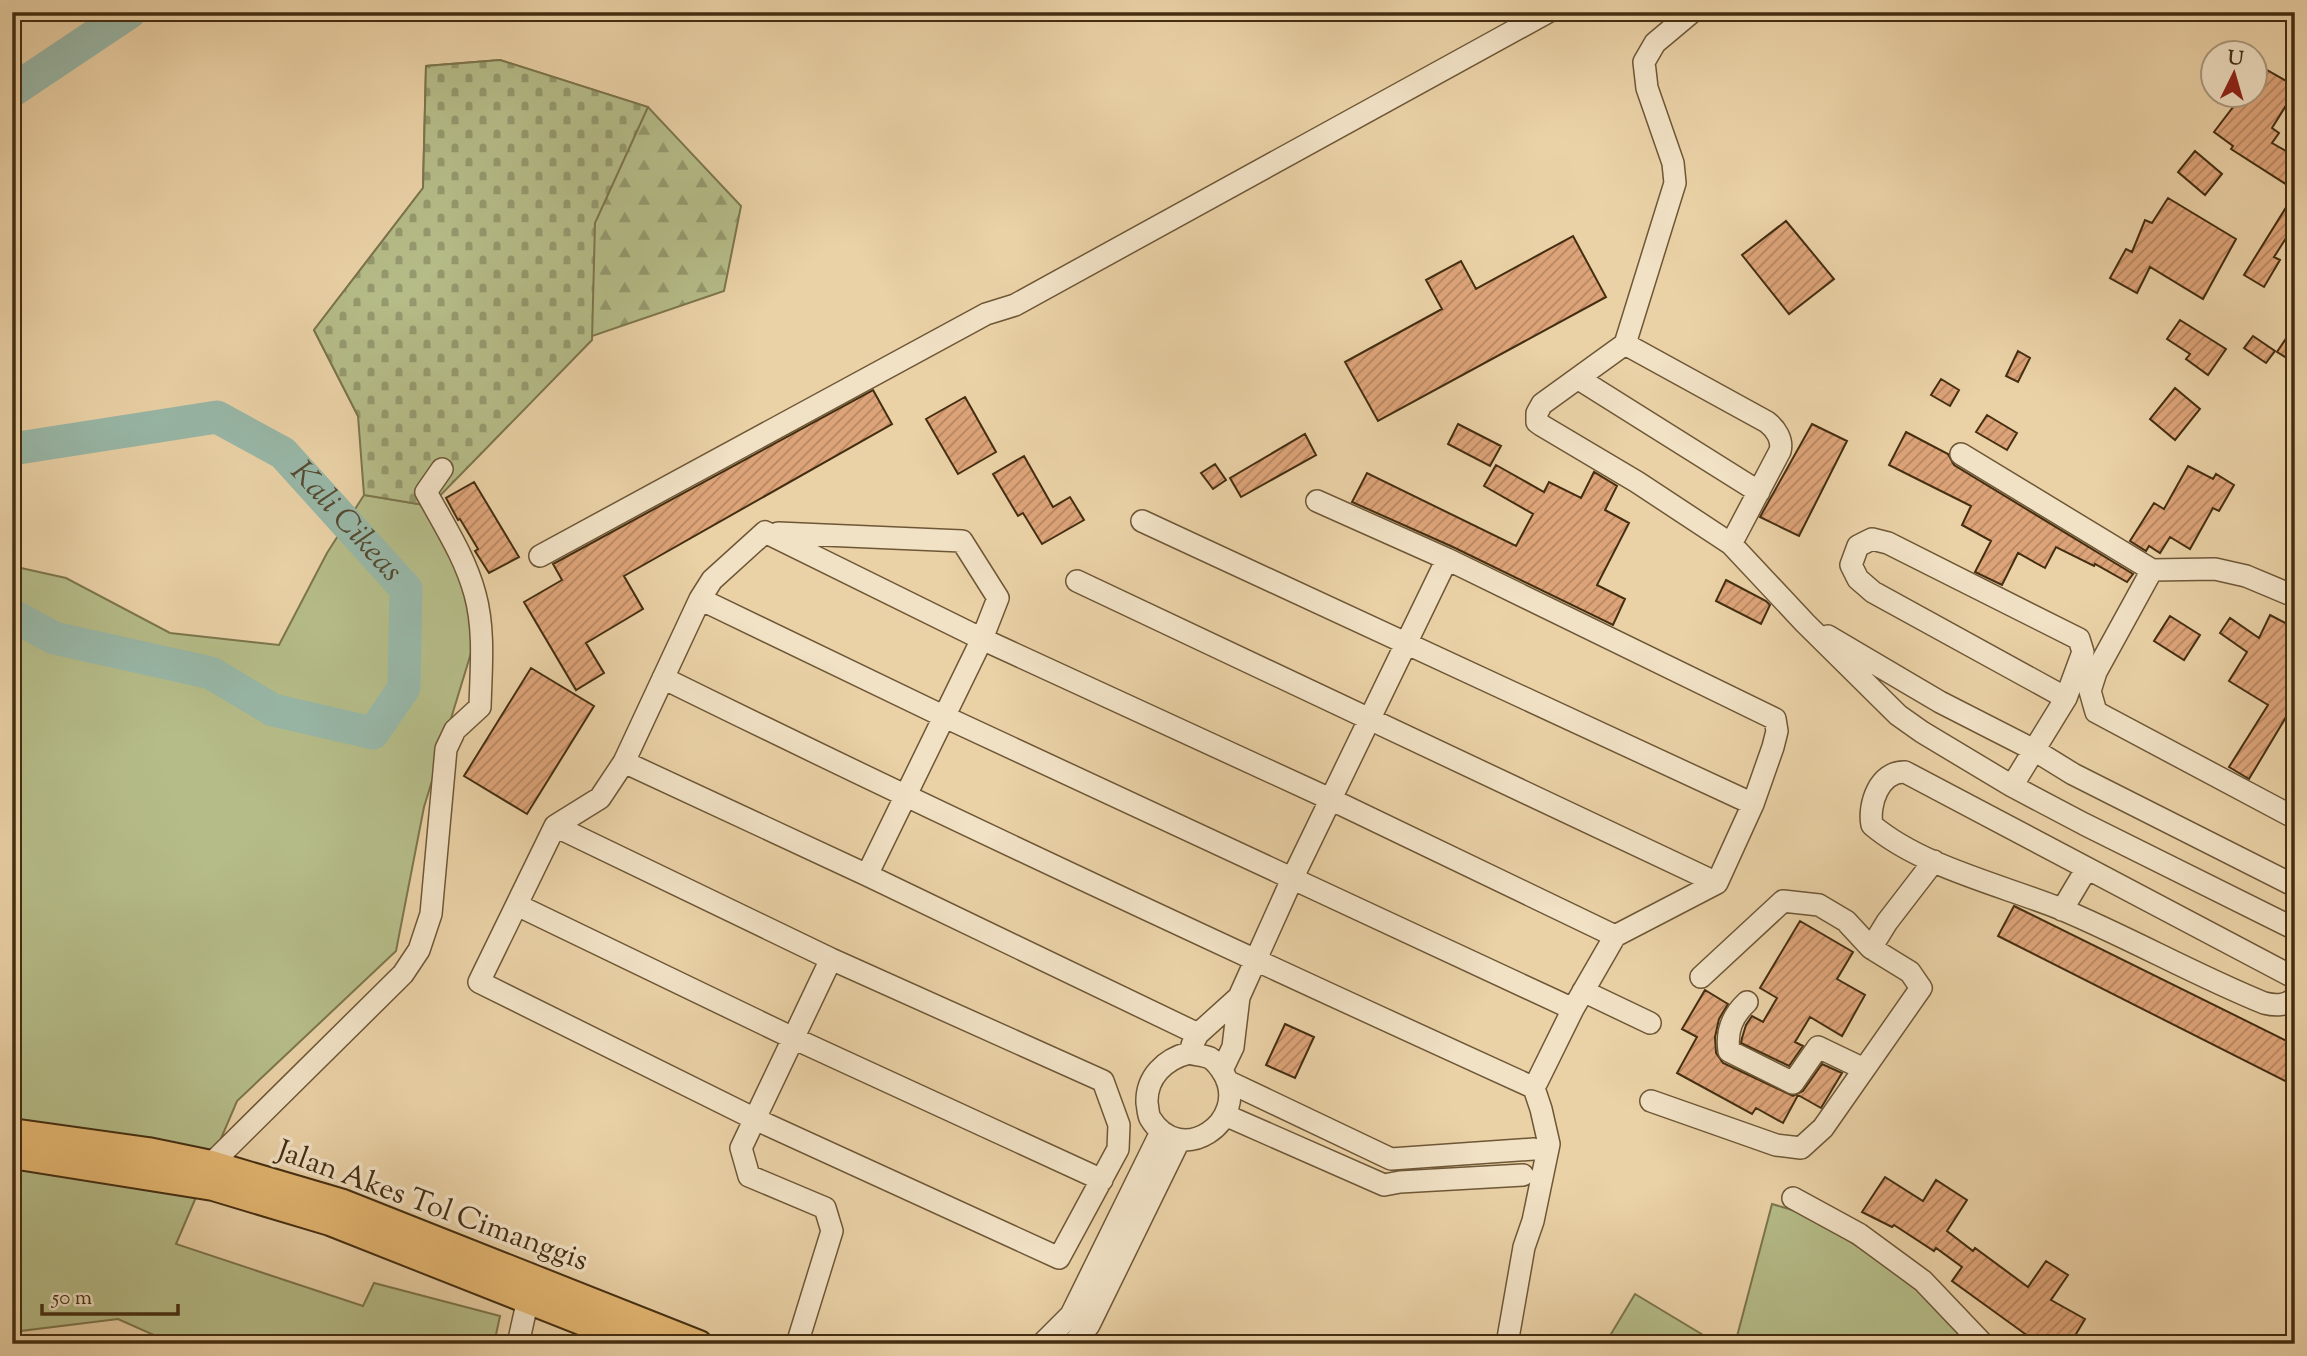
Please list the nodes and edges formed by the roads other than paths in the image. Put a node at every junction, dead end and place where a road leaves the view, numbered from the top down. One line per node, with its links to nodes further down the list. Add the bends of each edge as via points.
1 (1548, 12): 12 (street, via 1015,305 986,314)
2 (1692, 12): 3 (street, via 1656,43 1644,62 1647,88 1673,163 1675,183)
3 (1626, 344): 4 (street); 7 (street, via 1774,428 1781,446)
4 (1579, 379): 7 (street); 11 (street, via 1542,404 1537,422)
5 (1961, 454): 14 (street)
6 (442, 469): 74 (street, via 426,492 461,555 476,595 482,643 480,707 455,730 446,749 431,914 419,950 403,974)
7 (1759, 492): 11 (street)
8 (1317, 501): 13 (street)
9 (1142, 521): 20 (street)
10 (765, 532): 17 (street, via 712,580); 19 (street); 19 (street, via 962,541 998,598)
11 (1731, 544): 18 (street)
12 (540, 556)
13 (1447, 559): 20 (street); 33 (street, via 1775,719 1773,747)
14 (2152, 570): 16 (street, via 2215,569); 35 (street, via 2096,672 2090,691 2096,712)
15 (1077, 581): 24 (street)
16 (2289, 594)
17 (700, 599): 21 (street); 23 (street)
18 (1805, 623): 25 (street, via 1940,702); 27 (street, via 1898,715)
19 (982, 639): 23 (street); 31 (street)
20 (1405, 643): 24 (street); 33 (street)
21 (663, 678): 26 (street); 30 (street)
22 (2066, 698): 22 (street, via 2084,652 2074,635 1888,543 1872,539 1858,547 1851,565 1873,592); 25 (street)
23 (944, 717): 30 (street); 41 (street)
24 (1368, 719): 31 (street); 42 (street)
25 (2034, 750): 28 (street); 29 (street)
26 (624, 762): 36 (street, via 600,798); 40 (street)
27 (1976, 765): 29 (street); 32 (street)
28 (2073, 774): 34 (street); 43 (street)
29 (2012, 786): 34 (street)
30 (904, 797): 40 (street); 51 (street)
31 (1330, 799): 41 (street); 48 (street)
32 (1958, 800): 38 (street, via 1898,772 1883,782 1871,804 1872,825 1891,841); 39 (street)
33 (1753, 804): 42 (street)
34 (2054, 808): 37 (street)
35 (2295, 818)
36 (555, 826): 45 (street); 50 (street)
37 (2153, 859): 44 (street); 47 (street)
38 (1934, 861): 46 (street); 49 (street)
39 (2087, 868): 44 (street); 46 (street)
40 (867, 875): 60 (street)
41 (1293, 877): 51 (street); 56 (street)
42 (1717, 883): 48 (street)
43 (2295, 886)
44 (2136, 893): 53 (street)
45 (517, 905): 59 (street); 68 (street, via 479,982)
46 (2062, 910): 55 (street, via 2264,1003 2274,1006)
47 (2295, 929)
48 (1615, 936): 56 (street)
49 (1871, 948): 52 (street, via 1846,921 1819,905 1783,901); 61 (street, via 1910,972 1921,988)
50 (831, 959): 59 (street); 66 (street, via 1103,1081)
51 (1255, 961): 54 (street); 63 (street)
52 (1702, 976)
53 (2295, 978)
54 (1239, 997): 60 (street); 62 (street)
55 (2295, 998)
56 (1578, 1000): 58 (street); 63 (street)
57 (1747, 1002): 61 (street, via 1726,1035 1729,1051 1793,1083 1810,1042)
58 (1650, 1023)
59 (793, 1038): 68 (street); 76 (street)
60 (1193, 1044): 62 (street); 64 (street, via 1164,1063)
61 (1864, 1069): 65 (street, via 1822,1128 1801,1148 1776,1145)
62 (1225, 1076): 67 (street, via 1230,1097); 73 (street)
63 (1533, 1085): 86 (street, via 1549,1144)
64 (1147, 1099): 66 (street); 70 (street, via 1149,1116)
65 (1651, 1101)
66 (1111, 1102): 76 (street, via 1119,1125 1118,1149)
67 (1225, 1115): 70 (street, via 1219,1125 1196,1140); 77 (street)
68 (755, 1119): 76 (street, via 1059,1258); 83 (street, via 741,1148 749,1176 825,1208 832,1231)
69 (12, 1132): 74 (main road, Jalan Akes Tol Cimanggis)
70 (1170, 1136): 84 (street, via 1071,1315); 85 (street, via 1089,1325)
71 (1534, 1149): 73 (street)
72 (12, 1155): 79 (main road, via 213,1187 330,1222)
73 (1391, 1159): 77 (street)
74 (211, 1164): 82 (main road, Jalan Akes Tol Cimanggis, via 343,1203)
75 (1523, 1175): 77 (street)
76 (1102, 1180)
77 (1384, 1185)
78 (1793, 1198): 87 (street, via 1859,1234 1923,1281)
79 (528, 1299): 80 (street); 81 (main road)
80 (518, 1344)
81 (639, 1344)
82 (699, 1344)
83 (797, 1344)
84 (1042, 1344)
85 (1073, 1344)
86 (1507, 1344)
87 (1983, 1344)

